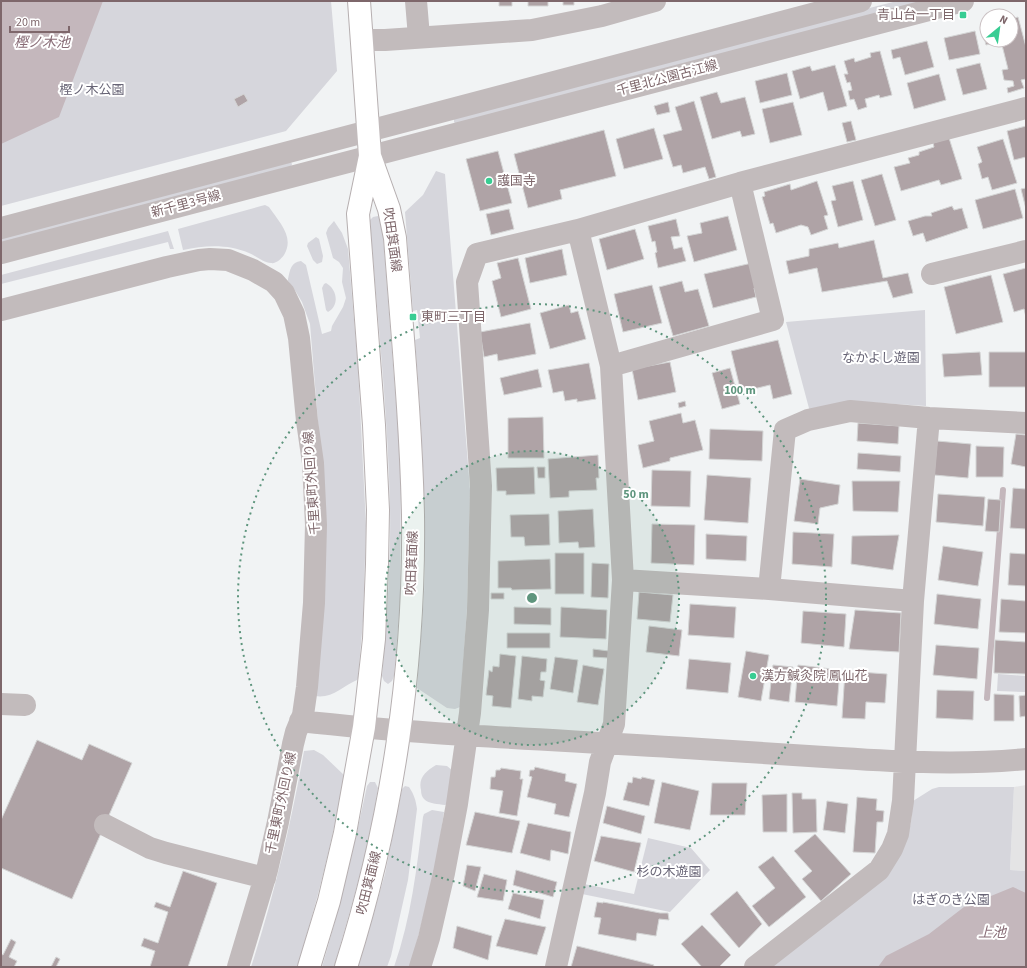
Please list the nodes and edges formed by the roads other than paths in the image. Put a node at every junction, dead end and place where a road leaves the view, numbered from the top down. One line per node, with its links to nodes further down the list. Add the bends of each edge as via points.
1 (359, 1): 7 (main road, 吹田箕面線)
2 (416, 1): 6 (street)
3 (655, 1): 6 (street, via 602,16 532,30)
4 (861, 1): 9 (street, 千里北公園古江線)
5 (963, 1): 10 (street, 千里北公園古江線)
6 (420, 38): 7 (street)
7 (362, 40): 9 (main road, 吹田箕面線)
8 (1026, 108): 11 (street)
9 (368, 131): 10 (main road, 吹田箕面線); 12 (street, 新千里3号線)
10 (370, 156): 15 (street, 新千里3号線); 27 (main road, 吹田箕面線, via 358,214 378,510 374,639); 28 (main road, 吹田箕面線, via 389,209 394,238 411,456 413,531 410,604)
11 (740, 183): 13 (street); 18 (street, via 773,320)
12 (1, 228)
13 (578, 230): 18 (street); 29 (street, via 477,254 467,282 481,486 478,610)
14 (1026, 251): 16 (street)
15 (1, 253)
16 (932, 274)
17 (1, 310): 26 (street, 千里東町外回り線, via 167,267 210,259 228,260 253,270 274,282 284,293 294,314 299,338 313,463 316,525 314,603 307,687)
18 (611, 366): 21 (street)
19 (929, 418): 20 (street); 22 (street, via 850,411 808,420 785,430); 23 (street)
20 (1026, 423)
21 (623, 580): 22 (street); 30 (street, via 614,724)
22 (769, 589): 23 (street)
23 (913, 602): 32 (street)
24 (1, 704): 25 (street)
25 (25, 705)
26 (300, 721): 27 (street); 34 (street, 千里東町外回り線)
27 (364, 727): 28 (street); 36 (main road, 吹田箕面線, via 345,833)
28 (399, 730): 29 (street); 37 (main road, 吹田箕面線, via 379,842)
29 (466, 734): 30 (street); 38 (street, via 448,853)
30 (607, 743): 32 (street); 39 (street, via 600,762)
31 (1026, 758): 32 (street, via 940,763)
32 (906, 761): 40 (street, via 898,834 879,870)
33 (105, 825): 34 (street, via 150,848)
34 (264, 878): 35 (street, 千里東町外回り線)
35 (238, 967)
36 (309, 967)
37 (346, 967)
38 (420, 967)
39 (556, 967)
40 (754, 967)

